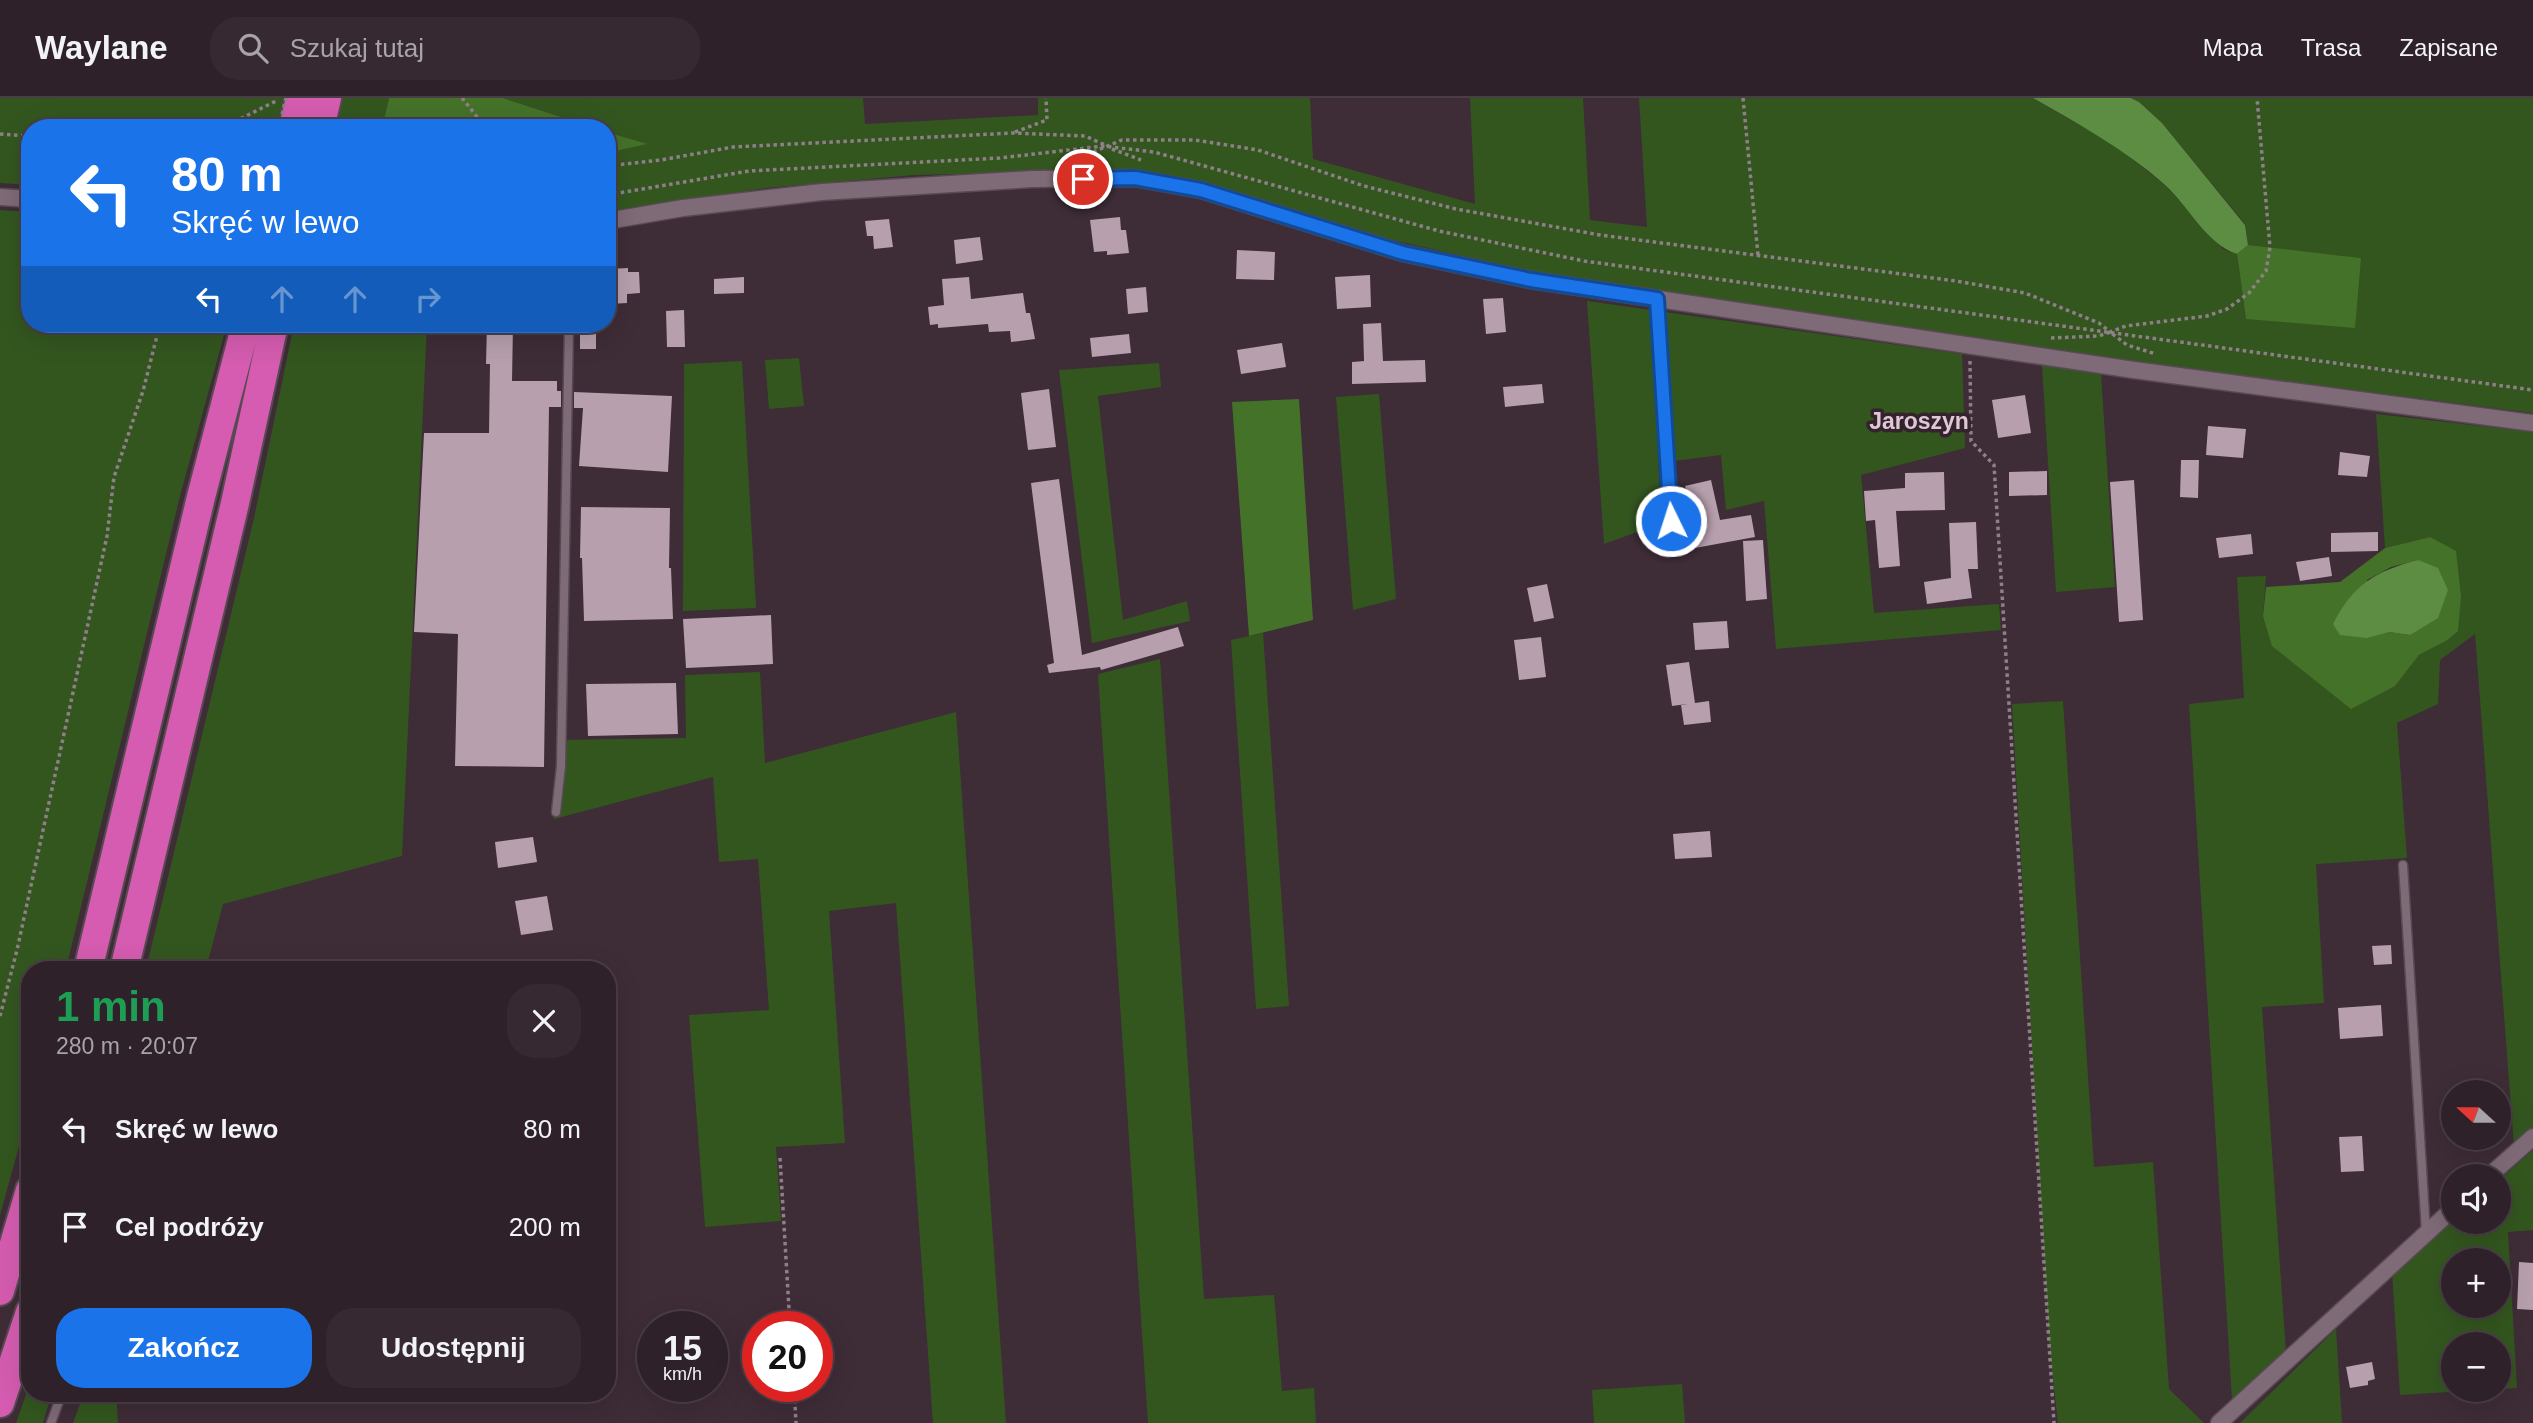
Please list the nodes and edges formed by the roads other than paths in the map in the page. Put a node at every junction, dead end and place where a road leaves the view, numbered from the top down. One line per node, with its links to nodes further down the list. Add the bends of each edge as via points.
1 (300, 98): 3 (highway)
2 (327, 98): 4 (highway)
3 (295, 119)
4 (322, 119)
5 (0, 197): 6 (street)
6 (21, 198)
7 (616, 219): 8 (street, via 822,192 1032,179 1135,178 1201,190 1403,253 1531,280)
8 (1657, 299): 12 (street); 13 (lane)
9 (244, 333): 16 (highway)
10 (272, 333): 17 (highway)
11 (569, 333): 14 (lane, via 561,766)
12 (2533, 423)
13 (1671, 521)
14 (556, 812)
15 (2403, 865): 22 (lane)
16 (90, 961)
17 (126, 961)
18 (2533, 1137): 19 (street)
19 (2503, 1164)
20 (2441, 1219): 22 (street)
21 (21, 1220): 23 (highway)
22 (2426, 1232): 28 (street)
23 (0, 1291)
24 (21, 1339): 26 (highway)
25 (59, 1402): 27 (lane)
26 (0, 1403)
27 (51, 1423)
28 (2219, 1423)

